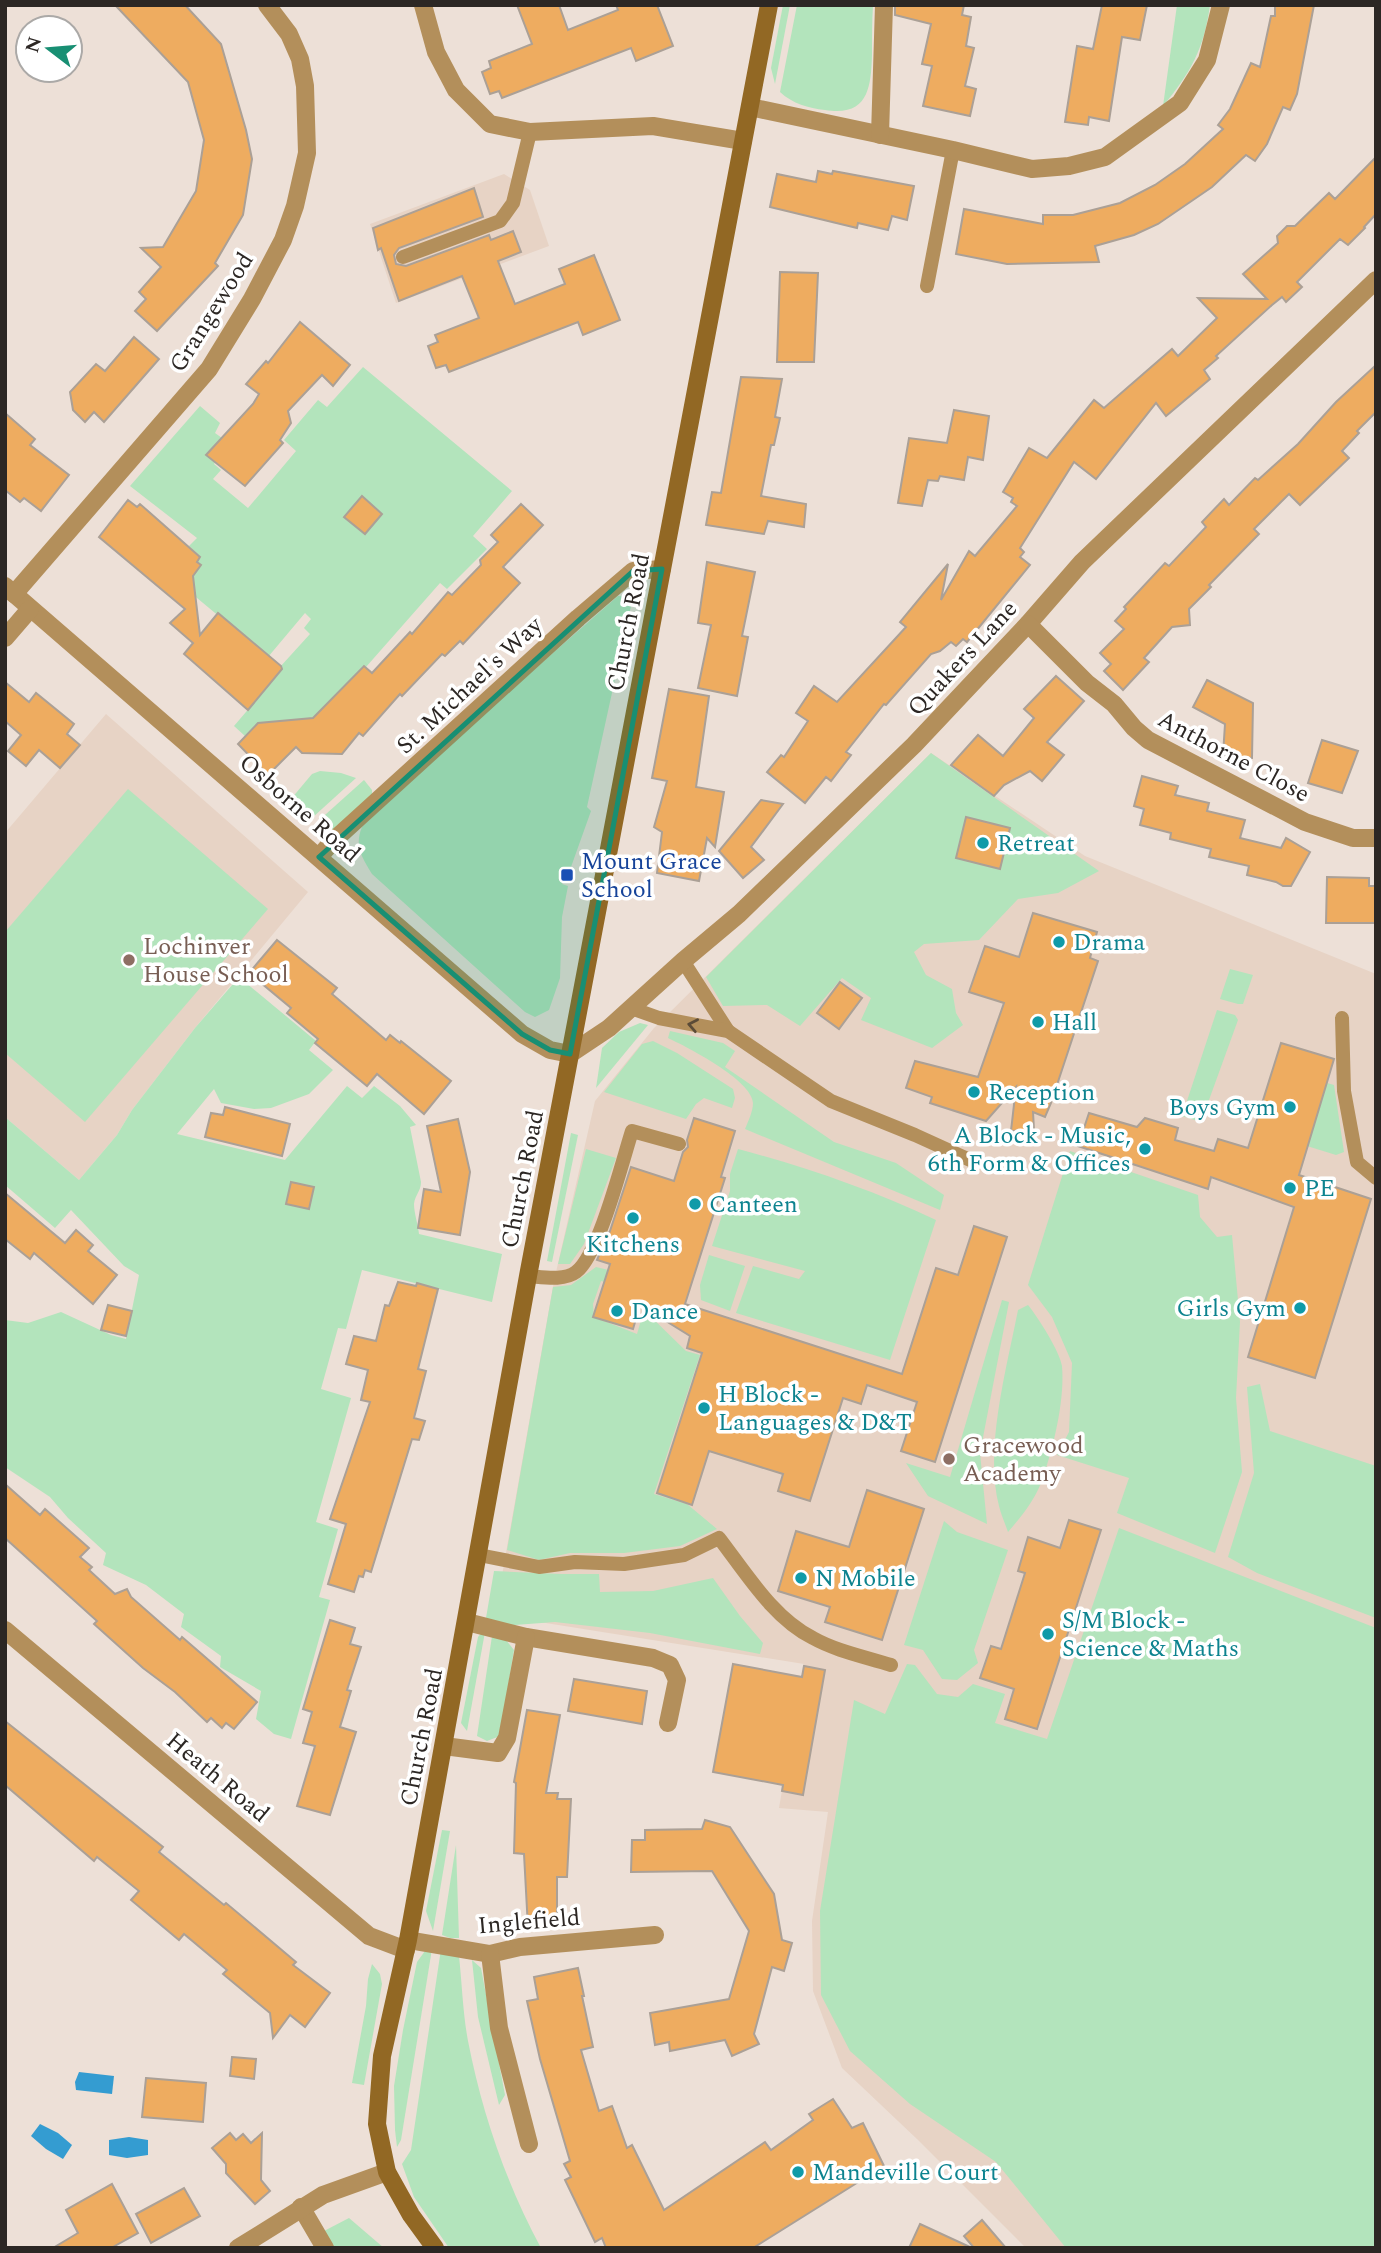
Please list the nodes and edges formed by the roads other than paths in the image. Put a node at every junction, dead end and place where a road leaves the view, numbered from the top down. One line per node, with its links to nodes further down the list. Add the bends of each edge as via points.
1 (267, 5): 15 (street, Grangewood, via 289,34 305,86 307,153 283,240 209,369)
2 (423, 5): 7 (street, via 436,52 456,90 490,124)
3 (769, 5): 6 (street, Church Road)
4 (884, 5): 8 (street)
5 (1221, 5): 10 (street, via 1207,60 1180,103 1105,157 1032,169)
6 (750, 107): 8 (street); 9 (street, Church Road)
7 (530, 132): 9 (street, via 653,126); 11 (lane, via 513,203 500,221)
8 (880, 135): 10 (street)
9 (743, 141): 14 (street, Church Road)
10 (953, 150): 13 (lane)
11 (403, 257)
12 (1376, 280): 17 (street, Quakers Lane, via 1082,562)
13 (928, 286)
14 (662, 569): 20 (street, St. Michael's Way, via 633,571); 25 (street, Church Road)
15 (10, 590): 16 (street, Osborne Road)
16 (30, 609): 18 (street); 20 (street, Osborne Road)
17 (1028, 624): 19 (street, Anthorne Close, via 1148,740 1305,822 1353,838); 21 (street, Quakers Lane, via 914,745 740,914)
18 (5, 638)
19 (1376, 838)
20 (319, 857): 25 (street, Osborne Road, via 522,1034 550,1050)
21 (683, 961): 22 (street, Quakers Lane); 24 (lane)
22 (631, 1008): 24 (lane, one-way to 22); 25 (street, Quakers Lane)
23 (1342, 1018): 28 (lane, via 1343,1091 1357,1162)
24 (728, 1031): 27 (lane, via 831,1101)
25 (570, 1054): 29 (street, Church Road)
26 (679, 1144): 29 (lane, via 632,1131 586,1261 574,1274)
27 (970, 1160)
28 (1376, 1178)
29 (528, 1276): 30 (street, Church Road)
30 (479, 1555): 31 (street, Church Road); 34 (lane, via 539,1567 575,1562 625,1564 684,1555 719,1538 795,1628)
31 (467, 1622): 33 (street); 36 (street, Church Road)
32 (5, 1630): 38 (street, Heath Road, via 369,1936)
33 (526, 1637): 35 (street, via 653,1658 670,1665 677,1680); 36 (street, via 507,1738 498,1753)
34 (891, 1665)
35 (668, 1723)
36 (444, 1746): 38 (street, Church Road)
37 (654, 1935): 39 (street, Inglefield, via 520,1947)
38 (407, 1945): 39 (street, Inglefield); 41 (street, Church Road, via 378,2098 377,2124)
39 (490, 1954): 40 (street, via 499,2028)
40 (528, 2144)
41 (387, 2172): 42 (street); 45 (street, Church Road)
42 (301, 2207): 43 (street); 44 (street)
43 (238, 2248)
44 (325, 2248)
45 (435, 2248)

